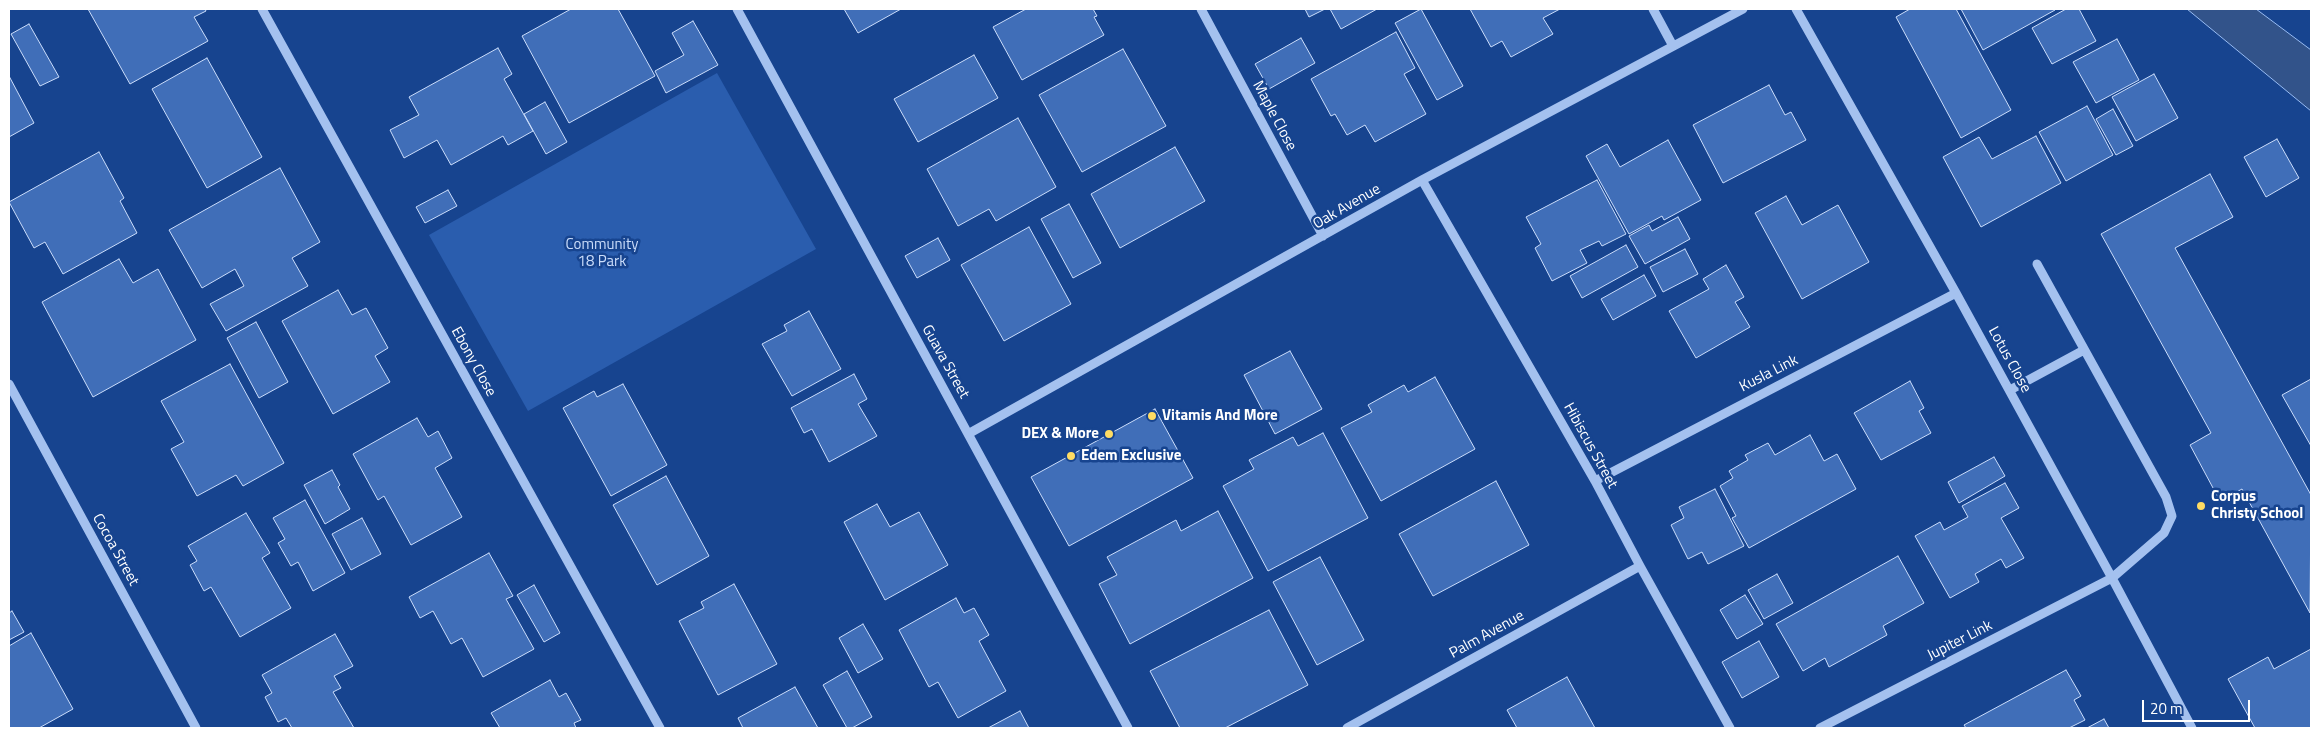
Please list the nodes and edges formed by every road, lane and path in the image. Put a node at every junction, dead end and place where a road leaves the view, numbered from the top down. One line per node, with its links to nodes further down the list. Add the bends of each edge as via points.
1 (262, 9): 20 (street, Ebony Close)
2 (737, 9): 15 (street, Guava Street)
3 (1201, 9): 9 (street, Maple Close)
4 (1653, 9): 7 (street)
5 (1743, 9): 7 (street, Oak Avenue)
6 (1796, 9): 11 (street, Lotus Close)
7 (1673, 46): 8 (street, Oak Avenue)
8 (1422, 180): 9 (street, Oak Avenue); 16 (street, Hibiscus Street)
9 (1323, 236): 15 (street, Oak Avenue)
10 (2037, 264): 12 (street)
11 (1956, 293): 14 (street, Lotus Close); 16 (street, Kusla Link)
12 (2084, 350): 14 (street); 18 (street, Jupiter Link, via 2166,497 2172,516 2164,533)
13 (9, 384): 19 (street, Cocoa Street)
14 (2010, 390): 18 (street, Lotus Close)
15 (968, 434): 21 (street, Guava Street)
16 (1595, 481): 17 (street, Hibiscus Street)
17 (1640, 566): 22 (street, Palm Avenue); 23 (street, Hibiscus Street)
18 (2112, 578): 24 (street, Jupiter Link); 25 (street, Lotus Close)
19 (196, 728)
20 (660, 728)
21 (1128, 728)
22 (1348, 728)
23 (1730, 728)
24 (1820, 728)
25 (2192, 728)

